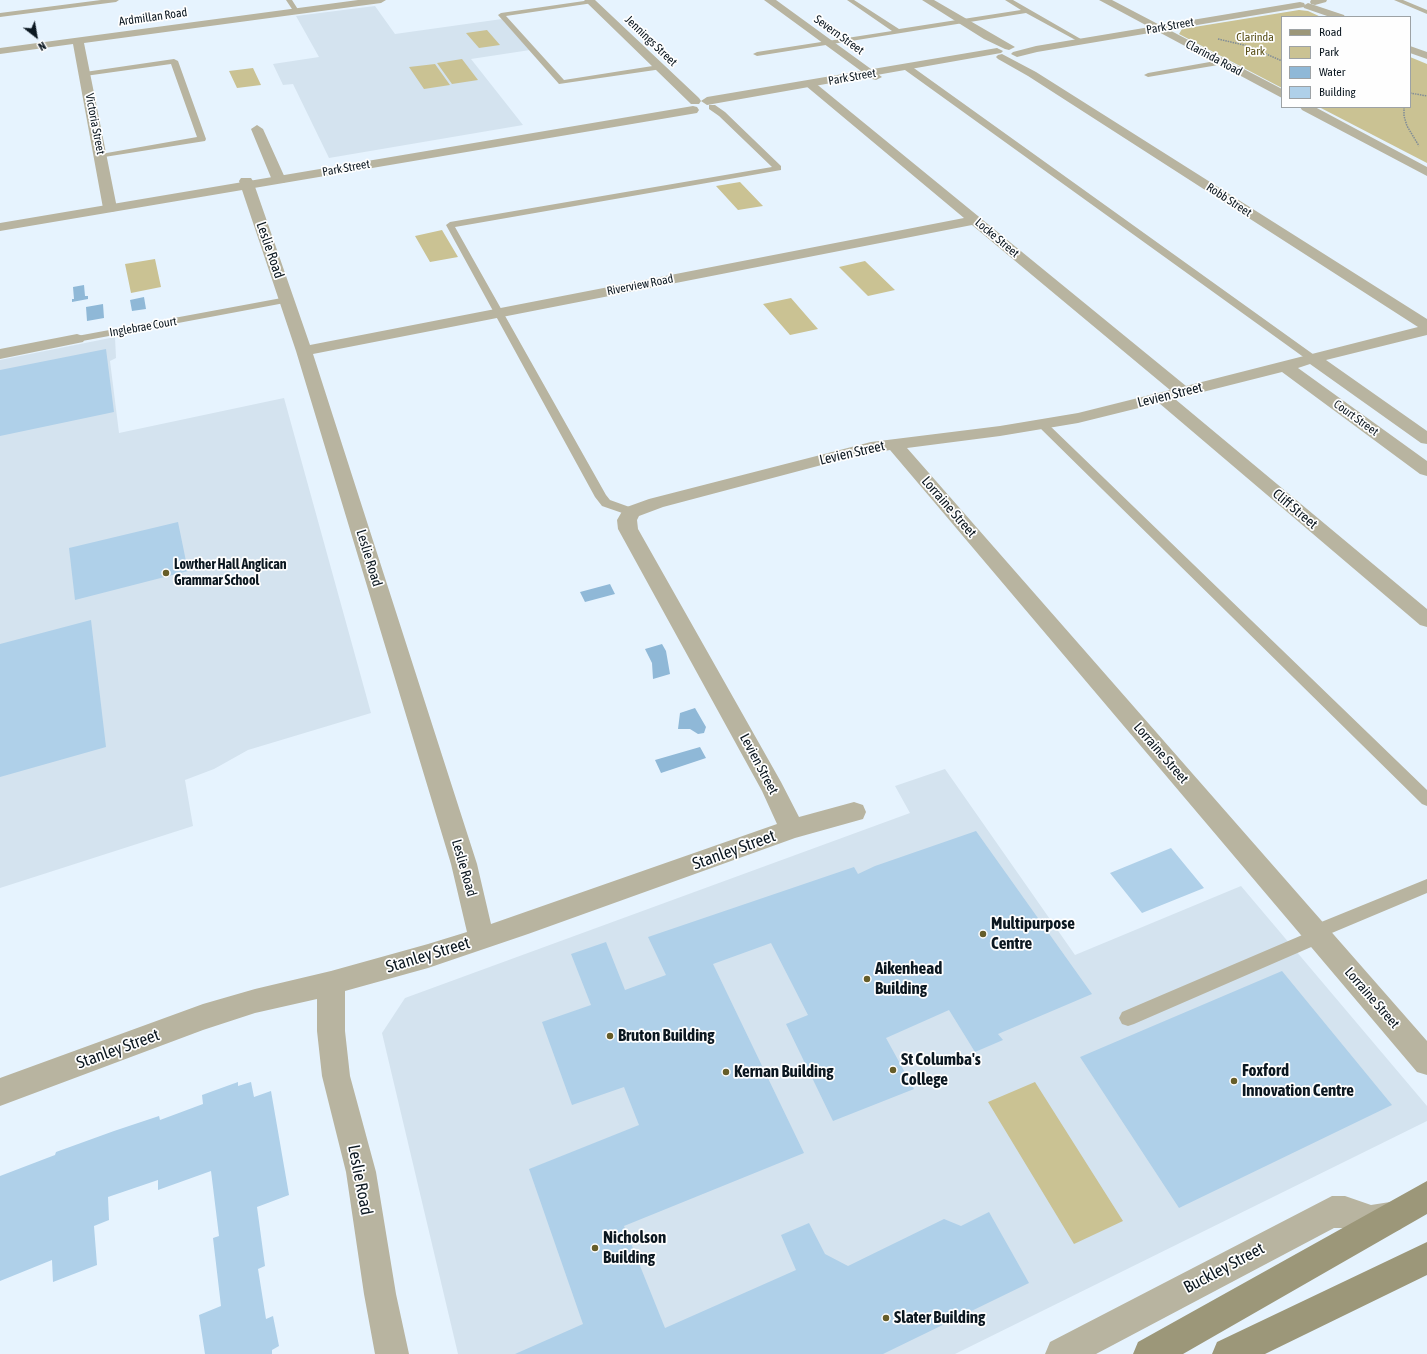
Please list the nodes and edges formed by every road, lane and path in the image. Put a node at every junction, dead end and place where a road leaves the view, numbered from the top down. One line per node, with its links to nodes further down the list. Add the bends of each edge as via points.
1 (116, 0): 16 (lane)
2 (289, 0): 13 (lane)
3 (380, 0): 13 (street, Ardmillan Road)
4 (769, 0): 24 (street, Severn Street)
5 (850, 0): 20 (lane)
6 (926, 0): 18 (street, Robb Street)
7 (1008, 0): 14 (lane)
8 (1104, 0): 19 (street, Clarinda Road)
9 (1290, 0): 12 (street); 19 (street, Park Street)
10 (1397, 0): 15 (lane)
11 (590, 1): 32 (street, Jennings Street); 32 (lane, via 502,15 562,82)
12 (1312, 3): 17 (street); 19 (street, Park Street)
13 (296, 11): 22 (street, Ardmillan Road)
14 (1027, 11): 18 (lane); 23 (lane)
15 (1427, 12)
16 (0, 15)
17 (1335, 15)
18 (962, 21): 20 (lane); 27 (street, Robb Street)
19 (1156, 27): 23 (street, Park Street); 31 (street, Clarinda Road)
20 (897, 31): 24 (lane)
21 (1218, 39): 30 (path, via 1248,46)
22 (78, 40): 26 (street, Ardmillan Road); 34 (street, Victoria Street)
23 (1080, 40): 27 (street, Park Street)
24 (828, 43): 28 (lane); 36 (street, Severn Street)
25 (1411, 49): 29 (street)
26 (0, 51)
27 (1007, 52): 33 (street, Park Street); 56 (street, Robb Street, via 1032,74)
28 (757, 54)
29 (1427, 56)
30 (1281, 61)
31 (1221, 62): 35 (lane); 38 (street, Clarinda Road)
32 (658, 67): 41 (street, Jennings Street)
33 (910, 69): 36 (street, Park Street); 60 (lane)
34 (85, 74): 46 (street, Victoria Street); 46 (lane, via 174,62 202,139)
35 (1148, 75)
36 (874, 76): 37 (street, Park Street)
37 (813, 86): 41 (street, Park Street); 51 (street, Locke Street)
38 (1281, 93)
39 (1411, 93): 40 (path)
40 (1427, 96)
41 (701, 105): 48 (street, Park Street); 55 (lane, via 722,114 778,168 450,225)
42 (1308, 108): 47 (street)
43 (1404, 108): 45 (path, via 1407,126)
44 (257, 129): 48 (street)
45 (1422, 150)
46 (101, 156): 50 (street, Victoria Street)
47 (1427, 172)
48 (278, 178): 49 (street, Park Street)
49 (247, 183): 50 (street, Park Street); 54 (street, Leslie Road)
50 (110, 206): 52 (street, Park Street); 53 (street, Park Street)
51 (975, 220): 55 (street, Riverview Road); 62 (street, Locke Street)
52 (0, 222)
53 (0, 227)
54 (287, 300): 57 (lane, Inglebrae Court); 58 (street, Leslie Road)
55 (498, 312): 58 (street, Riverview Road); 68 (lane, via 601,498 606,503)
56 (1427, 328): 60 (street, Levien Street)
57 (77, 339): 59 (street, Inglebrae Court)
58 (304, 351): 75 (street, Leslie Road, via 464,864)
59 (0, 354)
60 (1313, 359): 61 (street, Levien Street); 65 (street, Court Street)
61 (1286, 366): 62 (street, Levien Street); 67 (street, Court Street)
62 (1183, 392): 63 (street, Levien Street)
63 (1163, 397): 64 (street, Levien Street); 69 (street, Cliff Street)
64 (1043, 425): 66 (street, Levien Street); 70 (lane)
65 (1427, 439)
66 (894, 444): 68 (street, Levien Street, via 845,453 656,503); 74 (street, Lorraine Street)
67 (1427, 470)
68 (631, 512): 72 (street, Levien Street, via 627,520 628,529 773,789)
69 (1427, 620)
70 (1427, 800)
71 (854, 812): 72 (street, Stanley Street)
72 (792, 829): 75 (street, Stanley Street)
73 (1427, 886): 74 (lane)
74 (1317, 934): 77 (lane); 78 (street, Lorraine Street)
75 (481, 938): 76 (street, Stanley Street, via 428,956)
76 (331, 983): 79 (street, Stanley Street, via 255,1001 203,1017); 83 (street, Leslie Road, via 331,1031 336,1076 361,1172)
77 (1128, 1018)
78 (1427, 1062)
79 (0, 1092)
80 (1427, 1197): 81 (main road, Buckley Street)
81 (1392, 1217): 84 (street, Buckley Street, via 1371,1221 1345,1212 1332,1212); 85 (main road, Buckley Street)
82 (1427, 1258): 86 (main road)
83 (392, 1354)
84 (1062, 1354)
85 (1150, 1354)
86 (1229, 1354)

